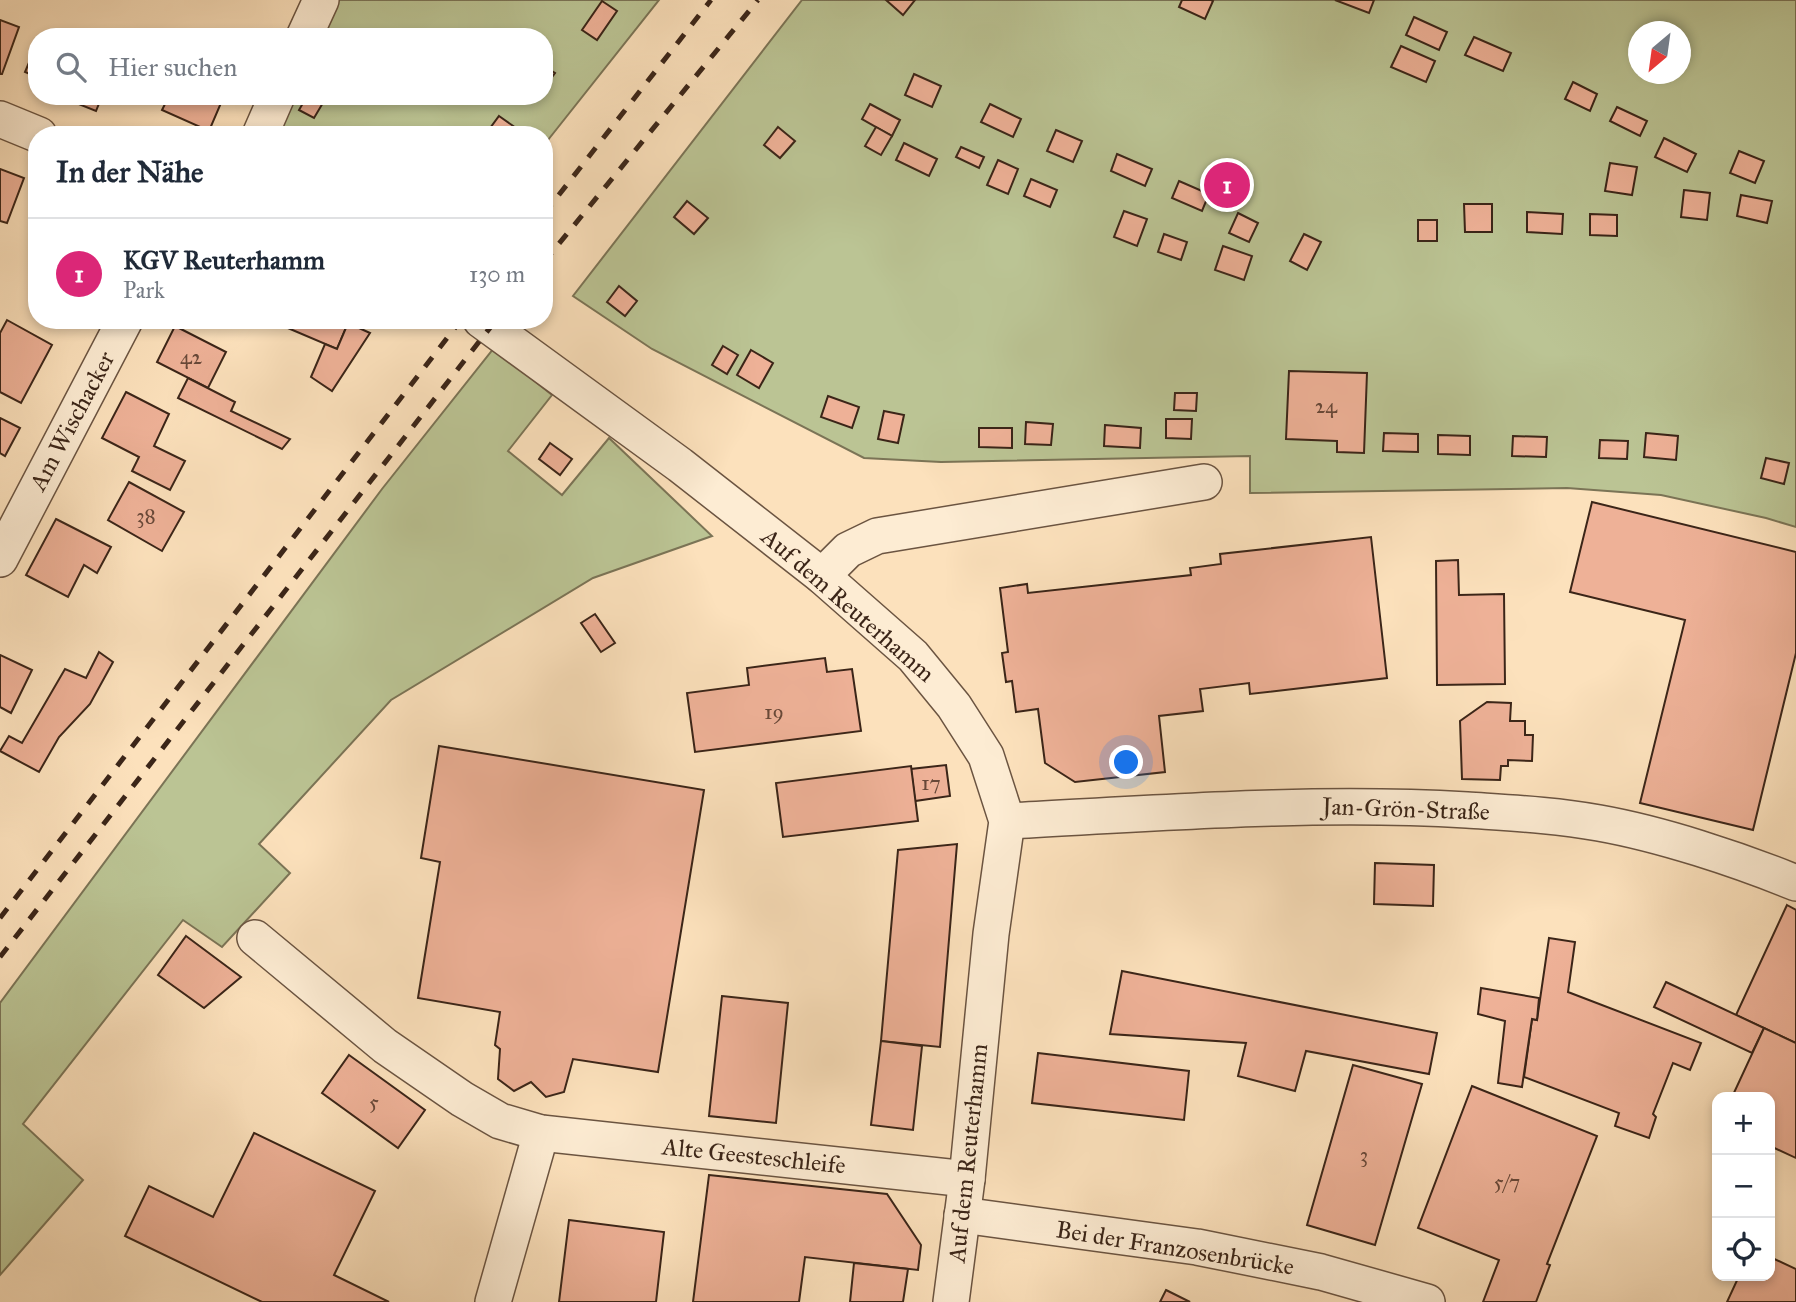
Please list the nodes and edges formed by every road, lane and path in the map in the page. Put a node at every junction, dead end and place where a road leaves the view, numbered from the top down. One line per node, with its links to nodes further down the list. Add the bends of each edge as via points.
1 (321, 0): 2 (street)
2 (308, 28)
3 (273, 105): 5 (street)
4 (0, 120): 6 (street)
5 (264, 126)
6 (28, 131)
7 (120, 329): 10 (street, Am Wischacker)
8 (493, 329): 11 (street, Auf dem Reuterhamm)
9 (1204, 482): 11 (street, via 877,536 848,550)
10 (0, 559)
11 (822, 576): 12 (street, Auf dem Reuterhamm, via 913,656 954,705 986,756)
12 (1007, 821): 13 (street, Jan-Grön-Straße, via 1310,805 1546,815 1656,838); 16 (street, Auf dem Reuterhamm)
13 (1796, 883)
14 (255, 939): 15 (street, Alte Geesteschleife, via 385,1046 462,1099 500,1121)
15 (541, 1133): 16 (street, Alte Geesteschleife); 18 (street)
16 (967, 1179): 17 (street, Auf dem Reuterhamm)
17 (962, 1215): 19 (street, Auf dem Reuterhamm); 20 (street, Bei der Franzosenbrücke, via 1197,1247 1321,1272)
18 (493, 1302)
19 (951, 1302)
20 (1427, 1302)

